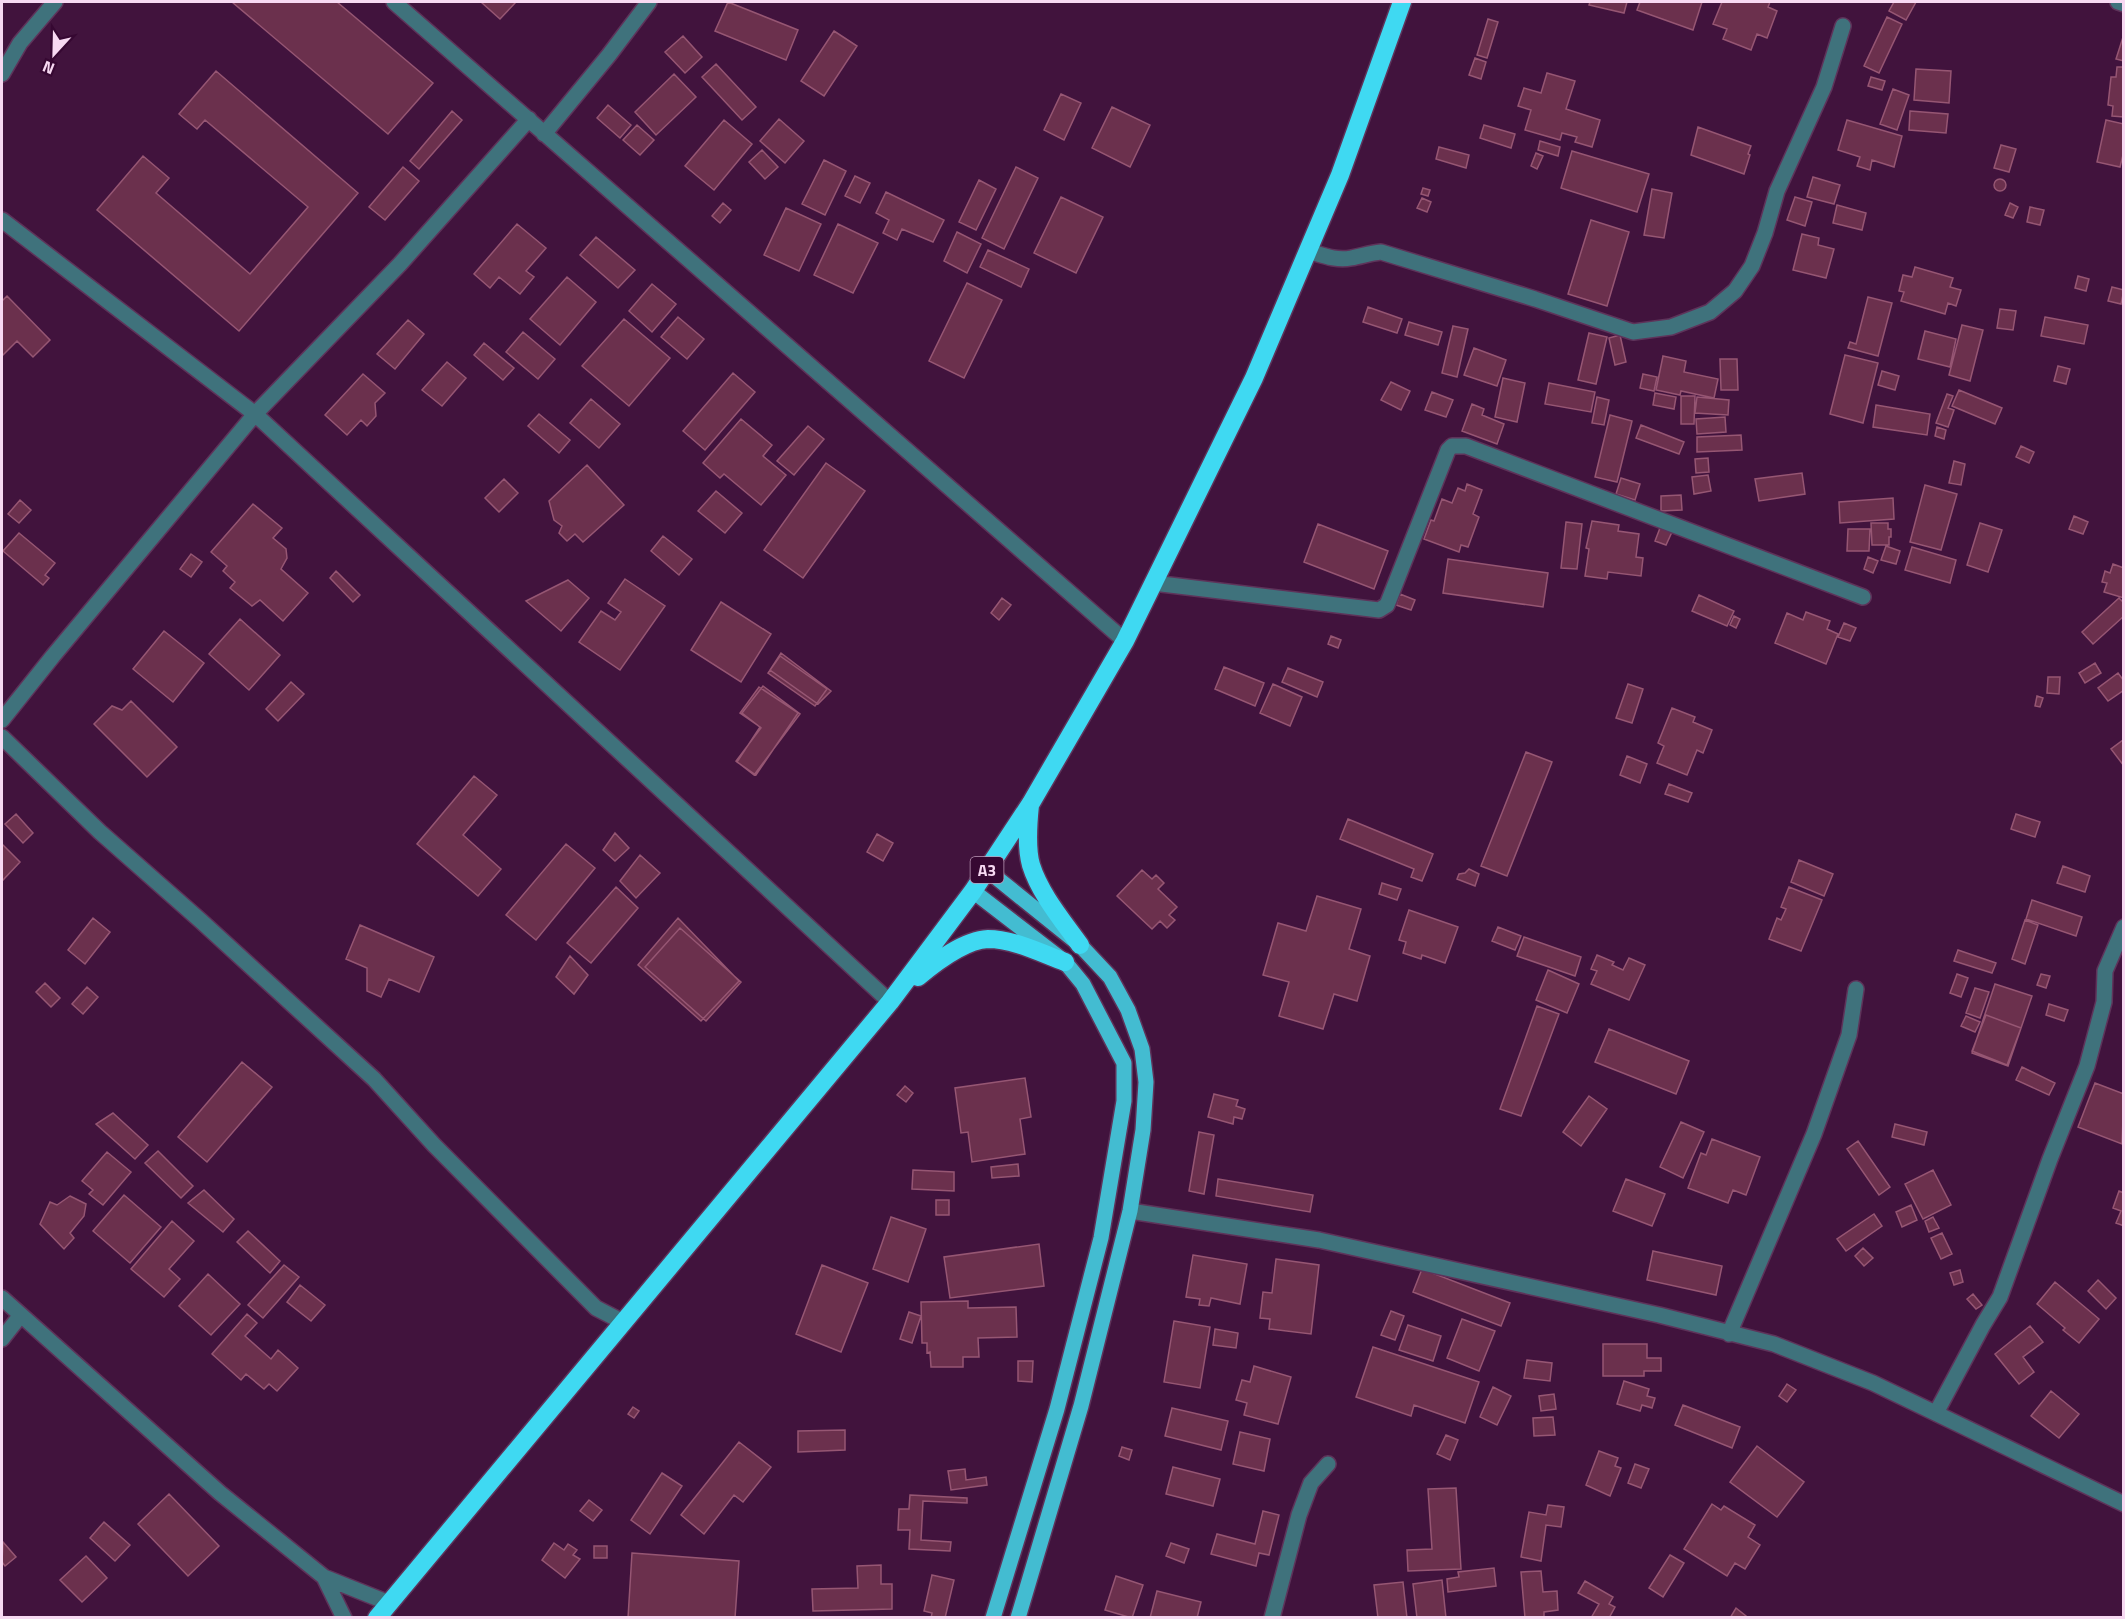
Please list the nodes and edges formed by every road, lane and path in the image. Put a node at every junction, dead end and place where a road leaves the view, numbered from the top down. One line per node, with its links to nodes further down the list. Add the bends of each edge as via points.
1 (56, 2): 8 (street, via 20,43)
2 (394, 2): 9 (street)
3 (649, 2): 10 (street)
4 (1402, 2): 12 (highway, A3, via 1340,175)
5 (2118, 2): 6 (street)
6 (2124, 4)
7 (1844, 26): 12 (street, via 1824,87 1777,191 1752,266 1735,291 1710,312 1671,327 1633,332 1381,252 1328,258)
8 (2, 74)
9 (530, 119): 10 (street); 13 (street, via 400,264)
10 (544, 134): 16 (street)
11 (2, 220): 13 (street)
12 (1308, 251): 14 (highway, A3, via 1254,378)
13 (255, 414): 17 (street); 26 (street)
14 (1153, 584): 15 (street, via 1379,610 1387,605 1448,450 1457,445); 16 (highway, A3)
15 (1863, 597)
16 (1125, 641): 19 (highway, A3)
17 (2, 720)
18 (2, 736): 30 (street, via 100,832 374,1079 596,1308)
19 (1030, 803): 20 (highway, A3); 23 (highway, via 1031,865)
20 (987, 870): 21 (highway, A3); 23 (main road)
21 (973, 891): 24 (main road); 26 (highway, A3)
22 (2124, 927): 33 (street, via 2105,971 2104,1002 2087,1066 2000,1297)
23 (1080, 945): 27 (main road, via 1110,978 1128,1010 1142,1049 1146,1082 1143,1130)
24 (1065, 962): 26 (highway, via 1010,942 975,941 938,959); 40 (main road, via 1083,984 1124,1063 1124,1101 1101,1238 1057,1409)
25 (1856, 989): 31 (street, via 1849,1035 1814,1134)
26 (890, 1002): 30 (highway, A3)
27 (1130, 1211): 31 (street, via 1319,1240); 41 (main road, via 1081,1406)
28 (2, 1298): 29 (street)
29 (20, 1316): 32 (street); 36 (street, via 220,1494)
30 (623, 1322): 37 (highway, A3)
31 (1729, 1334): 33 (street, via 1774,1344 1830,1365)
32 (2, 1340)
33 (1936, 1413): 35 (street)
34 (1328, 1464): 42 (street, via 1311,1483 1299,1515)
35 (2124, 1504)
36 (324, 1576): 37 (street); 38 (street)
37 (389, 1603): 39 (highway, A3)
38 (344, 1617)
39 (377, 1617)
40 (993, 1617)
41 (1018, 1617)
42 (1272, 1617)

